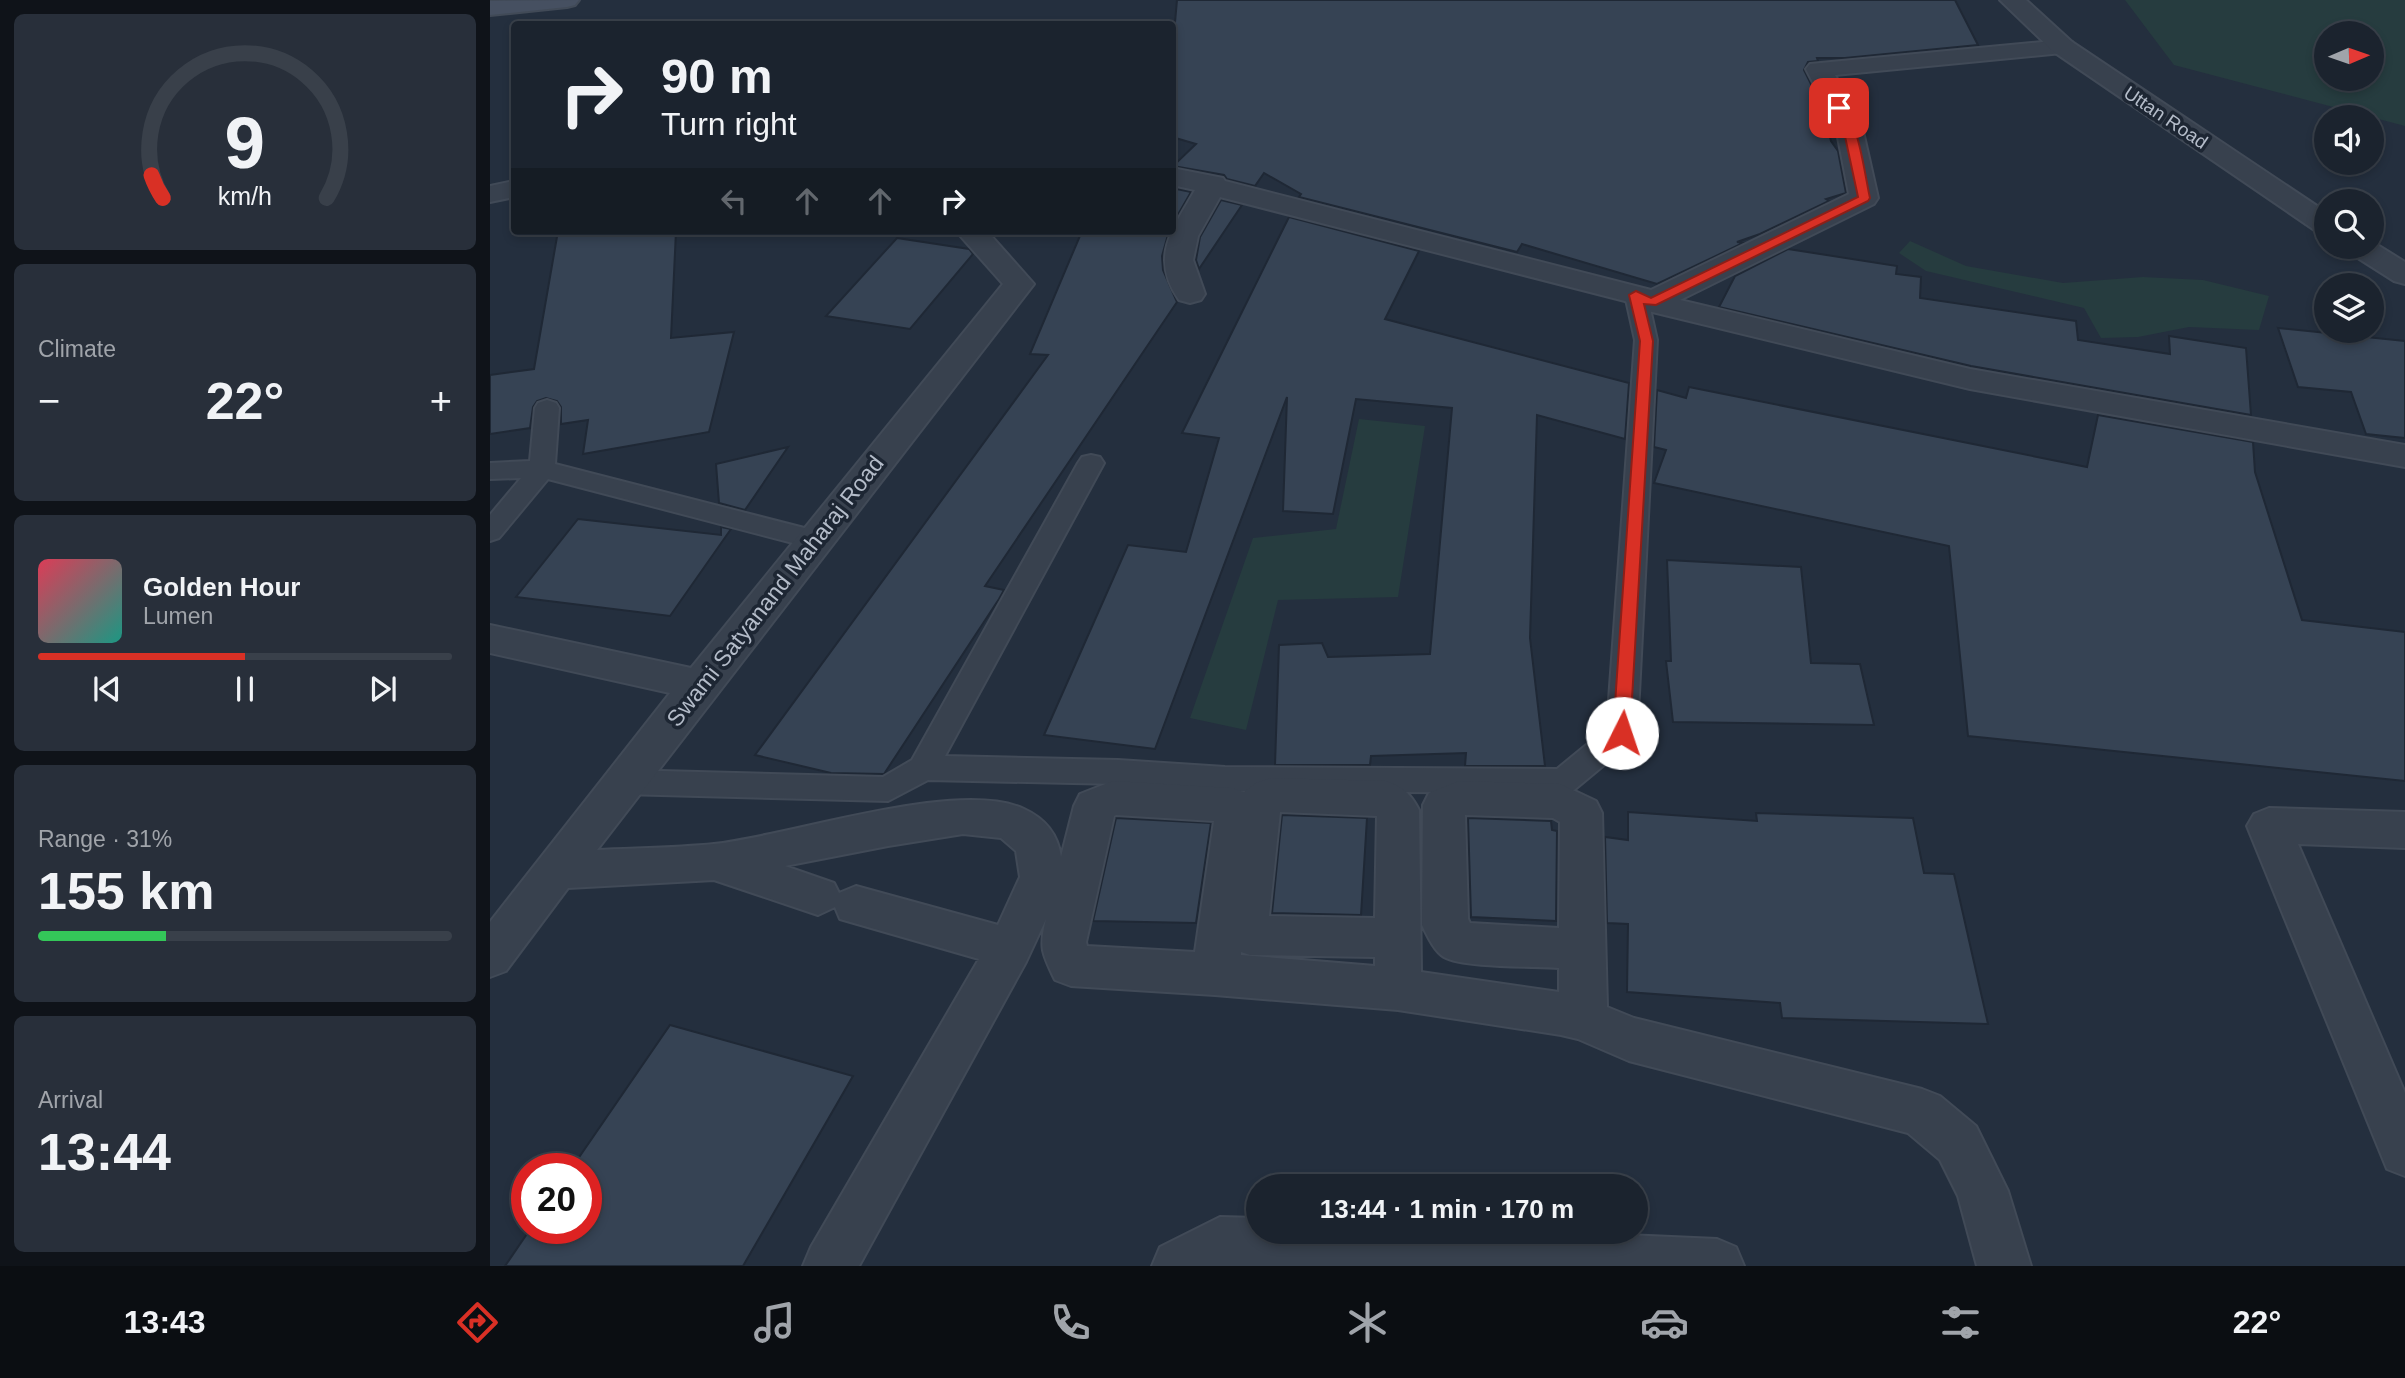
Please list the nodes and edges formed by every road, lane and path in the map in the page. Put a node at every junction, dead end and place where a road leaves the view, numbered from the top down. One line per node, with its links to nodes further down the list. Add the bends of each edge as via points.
1 (567, 0): 3 (main road)
2 (2012, 0): 4 (street, Uttan Road)
3 (490, 8)
4 (2063, 47): 9 (street, Uttan Road); 14 (street, via 1819,69 1849,127 1864,198)
5 (1176, 177): 6 (street)
6 (1213, 184): 13 (street, via 1183,236 1178,260); 14 (street)
7 (511, 190): 8 (street)
8 (490, 194)
9 (2314, 217)
10 (975, 235): 21 (street, Swami Satyanand Maharaj Road, via 1018,284)
11 (2379, 259): 12 (street)
12 (2405, 275)
13 (1190, 294)
14 (1643, 299): 16 (street, via 1970,379); 24 (lane, via 1646,341 1622,733 1563,781 1225,779)
15 (547, 408): 18 (lane)
16 (2405, 456)
17 (1091, 463): 24 (lane)
18 (542, 469): 19 (lane); 20 (lane); 21 (lane)
19 (490, 471)
20 (490, 532)
21 (816, 540): 23 (street, Swami Satyanand Maharaj Road)
22 (490, 639): 23 (street)
23 (700, 685): 25 (street, Swami Satyanand Maharaj Road)
24 (923, 768): 25 (lane, via 888,789)
25 (623, 782): 28 (street, Swami Satyanand Maharaj Road)
26 (2405, 830): 36 (street, via 2269,826)
27 (715, 862): 28 (street); 30 (street); 30 (street, via 963,817 1011,822 1037,842 1042,877)
28 (556, 870): 32 (street, Swami Satyanand Maharaj Road)
29 (1398, 938): 34 (street)
30 (1010, 948): 37 (street)
31 (1581, 949): 35 (street)
32 (490, 957)
33 (1215, 974): 33 (street, via 1071,966 1063,942 1095,806 1113,798 1231,805 1236,822); 34 (street)
34 (1398, 989): 35 (street)
35 (1583, 1019): 40 (street, via 1629,1039 1922,1113 1958,1143 1982,1191)
36 (2405, 1152)
37 (830, 1266)
38 (1179, 1266): 39 (street, via 1220,1243)
39 (1717, 1266)
40 (2004, 1266)

